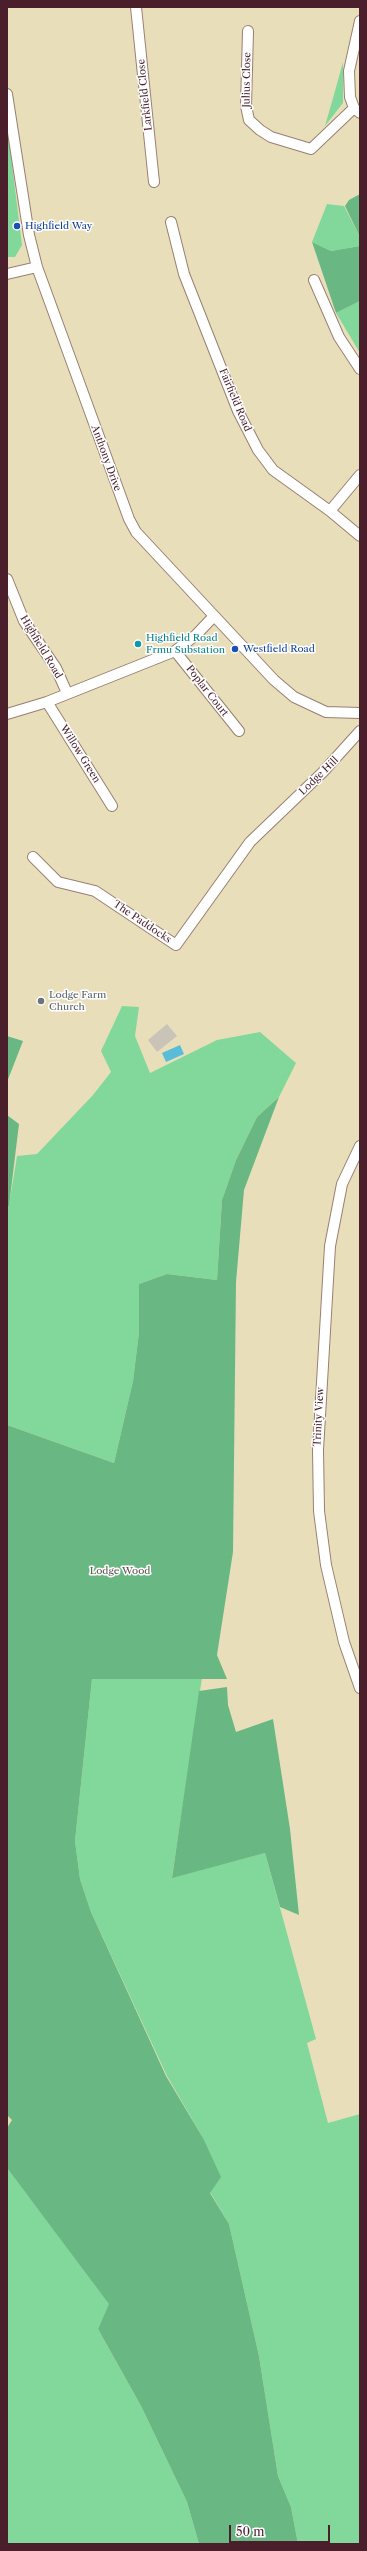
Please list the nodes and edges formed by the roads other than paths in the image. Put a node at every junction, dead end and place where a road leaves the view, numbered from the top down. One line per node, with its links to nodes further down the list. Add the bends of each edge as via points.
1 (136, 7): 6 (street, Larkfield Close)
2 (360, 21): 5 (street, via 349,71 350,97)
3 (248, 30): 5 (street, Julius Close, via 246,106 249,120 260,130 271,137 311,149)
4 (7, 94): 8 (street, Anthony Drive, via 29,235)
5 (357, 111)
6 (154, 182)
7 (171, 222): 13 (street, Fairfield Road, via 184,274 238,411 258,450 272,470)
8 (37, 267): 9 (street); 16 (street, Anthony Drive, via 129,519 145,544)
9 (7, 274)
10 (314, 280): 11 (street, via 339,337)
11 (360, 369)
12 (360, 475): 13 (street)
13 (330, 511): 14 (street, Fairfield Road)
14 (360, 536)
15 (7, 579): 18 (street, Highfield Road, via 24,621 56,668)
16 (214, 616): 17 (street, via 196,635); 20 (street, Anthony Drive, via 274,680 294,697 326,712)
17 (175, 651): 18 (street); 22 (street, Poplar Court)
18 (67, 693): 19 (street)
19 (47, 702): 21 (street); 24 (street, Willow Green)
20 (360, 713)
21 (7, 714)
22 (239, 731)
23 (360, 731): 25 (street, Lodge Hill, via 324,772)
24 (112, 806)
25 (274, 818): 26 (street, The Paddocks, via 250,842 176,945 95,891 58,882)
26 (33, 857)
27 (360, 1146): 28 (street, Trinity View, via 342,1184 330,1246 318,1450 319,1511 326,1565 344,1642)
28 (360, 1688)

